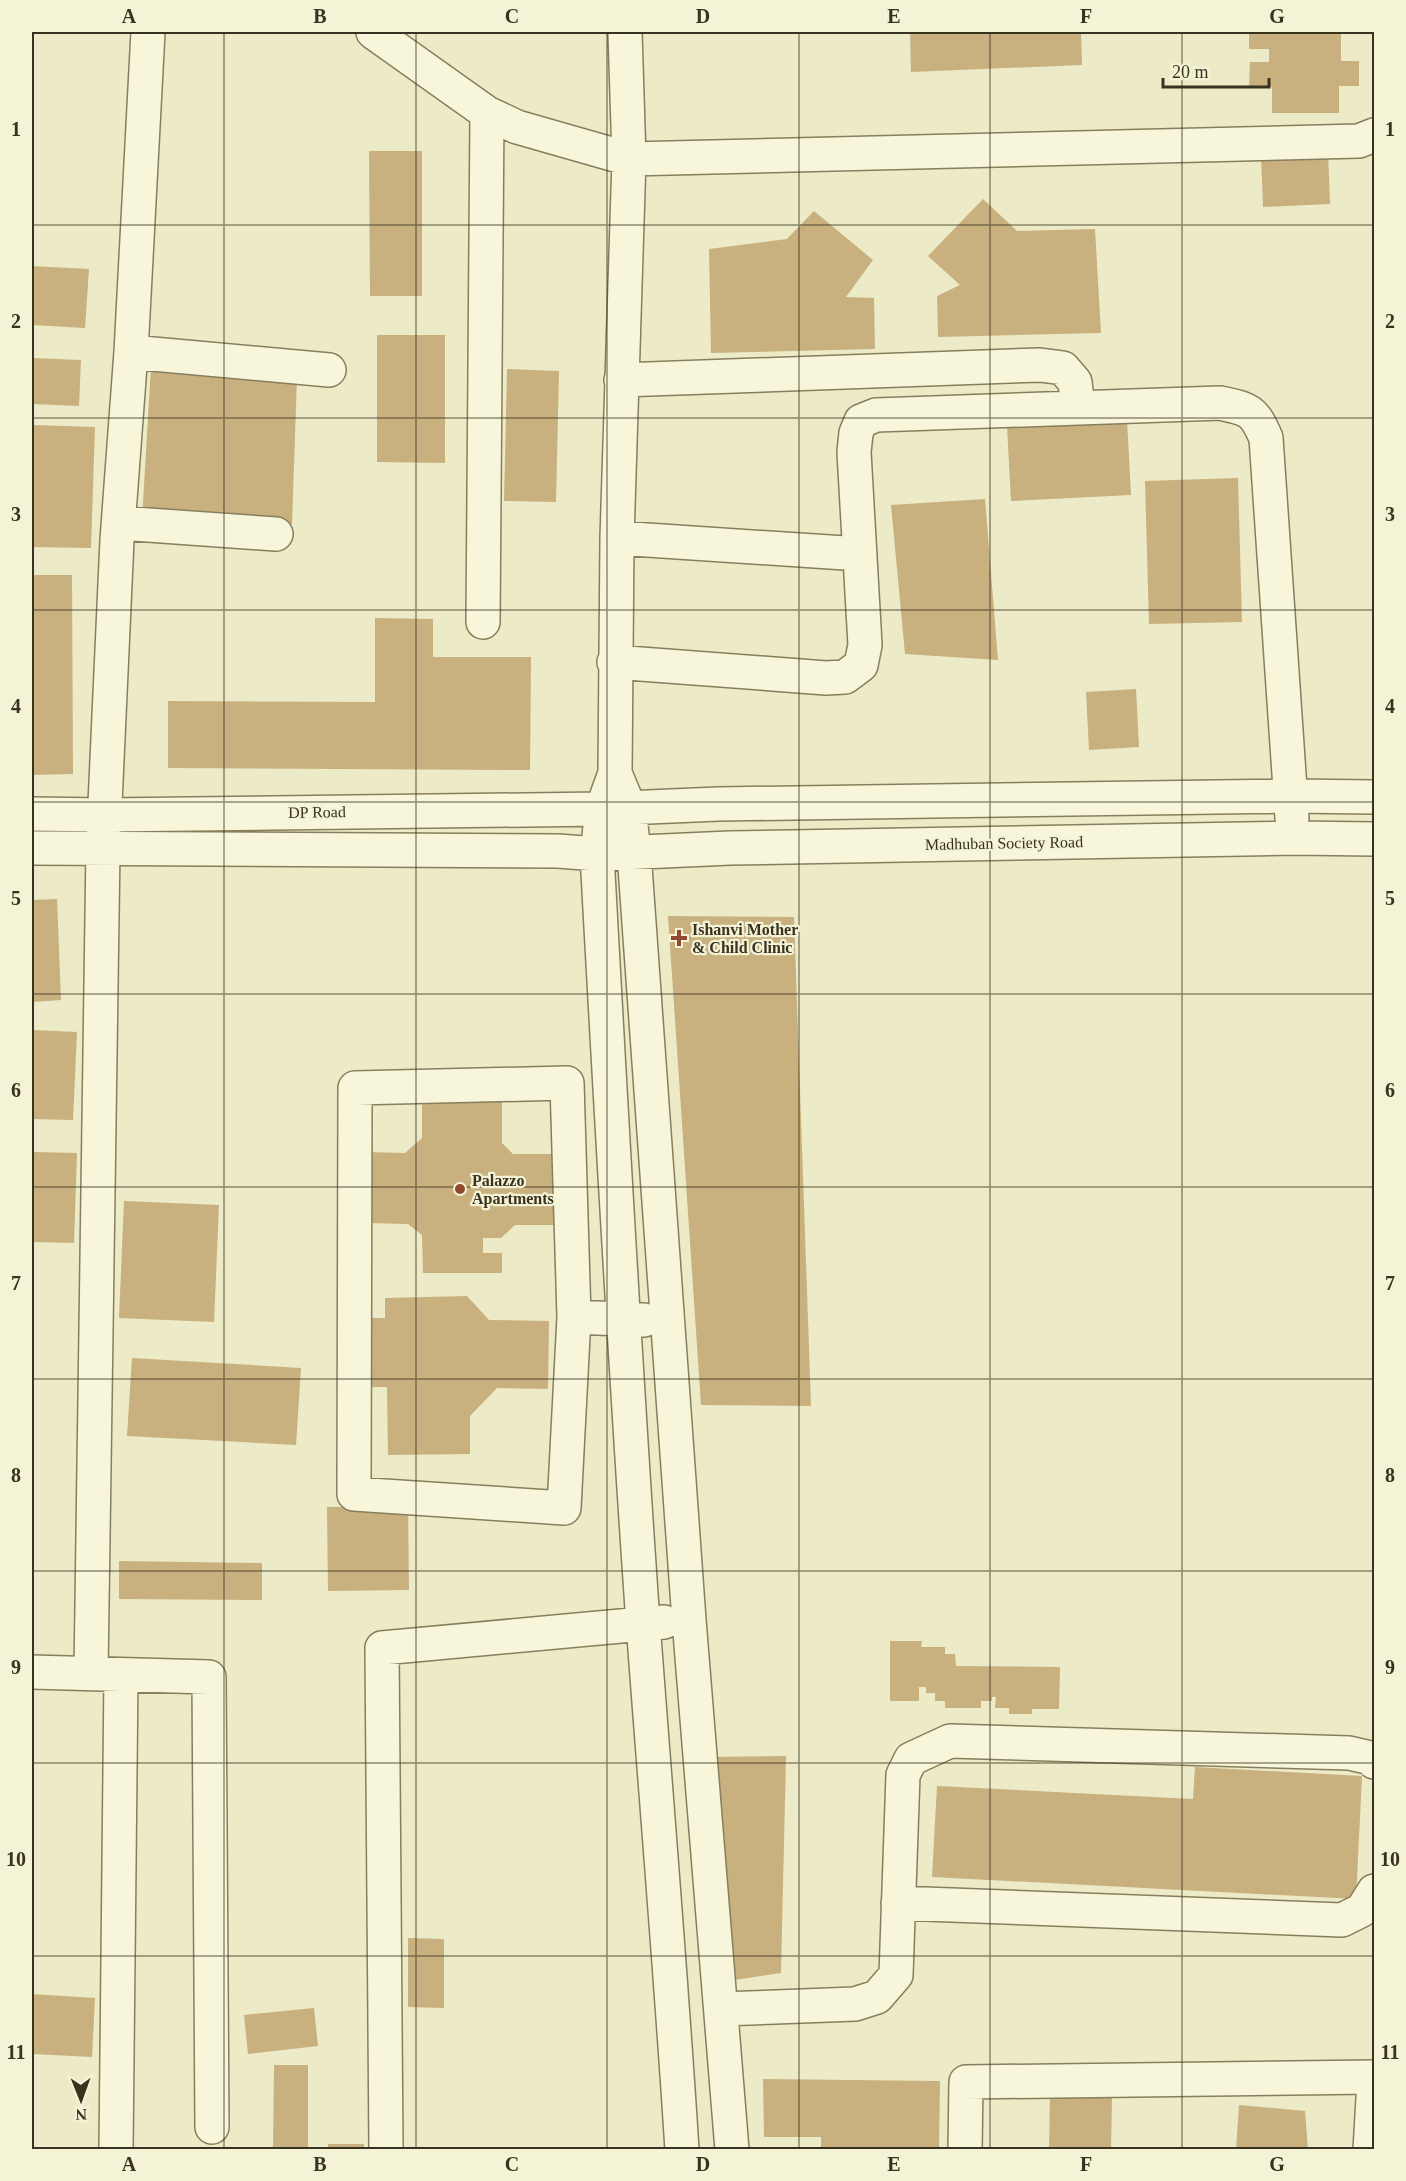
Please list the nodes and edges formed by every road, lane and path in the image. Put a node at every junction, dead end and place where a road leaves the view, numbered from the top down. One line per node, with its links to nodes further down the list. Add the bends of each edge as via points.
1 (148, 32): 7 (street)
2 (373, 32): 4 (street)
3 (625, 32): 6 (street)
4 (487, 113): 6 (street, via 517,127); 15 (street)
5 (1374, 135): 6 (street, via 1359,141)
6 (629, 159): 9 (street)
7 (138, 352): 8 (street); 11 (street); 11 (street, via 142,441)
8 (328, 370)
9 (621, 380): 10 (street, via 1040,365 1063,368 1075,382); 13 (street)
10 (1078, 408): 14 (street, via 876,415 861,421 854,452); 17 (street, via 1220,403 1243,408 1257,418 1266,438)
11 (129, 524): 12 (street); 21 (street, via 117,540)
12 (276, 534)
13 (617, 538): 14 (street); 16 (street)
14 (860, 554): 16 (street, via 865,645 861,665 845,676 826,678)
15 (483, 622)
16 (614, 662): 19 (street)
17 (1291, 796): 18 (street, DP Road); 19 (street, DP Road); 22 (street)
18 (1374, 797)
19 (616, 808): 21 (street, DP Road); 26 (street); 27 (street)
20 (32, 814): 21 (street, DP Road)
21 (105, 815): 25 (street)
22 (1294, 838): 23 (street, Madhuban Society Road); 26 (street, Madhuban Society Road)
23 (1374, 838)
24 (32, 848): 25 (street)
25 (103, 848): 27 (street); 34 (street)
26 (634, 853): 27 (street, Madhuban Society Road); 29 (street)
27 (597, 854): 30 (street)
28 (574, 1317): 28 (street, via 564,1508 354,1494 355,1088 567,1083); 30 (street)
29 (669, 1319): 30 (street); 31 (street)
30 (623, 1320): 32 (street)
31 (689, 1620): 32 (street); 38 (street)
32 (643, 1624): 42 (street, via 382,1648); 43 (street)
33 (32, 1672): 34 (street)
34 (106, 1674): 40 (street, via 209,1677); 41 (street)
35 (1374, 1761): 37 (street, via 1349,1754 950,1741 911,1759 903,1775)
36 (1374, 1891): 37 (street, via 1362,1910 1342,1920)
37 (898, 1903): 38 (street, via 896,1975 878,1997 855,2004)
38 (721, 2009): 44 (street)
39 (1374, 2079): 45 (street, via 966,2082); 46 (street)
40 (212, 2127)
41 (116, 2150)
42 (386, 2150)
43 (682, 2150)
44 (732, 2150)
45 (965, 2150)
46 (1370, 2150)

